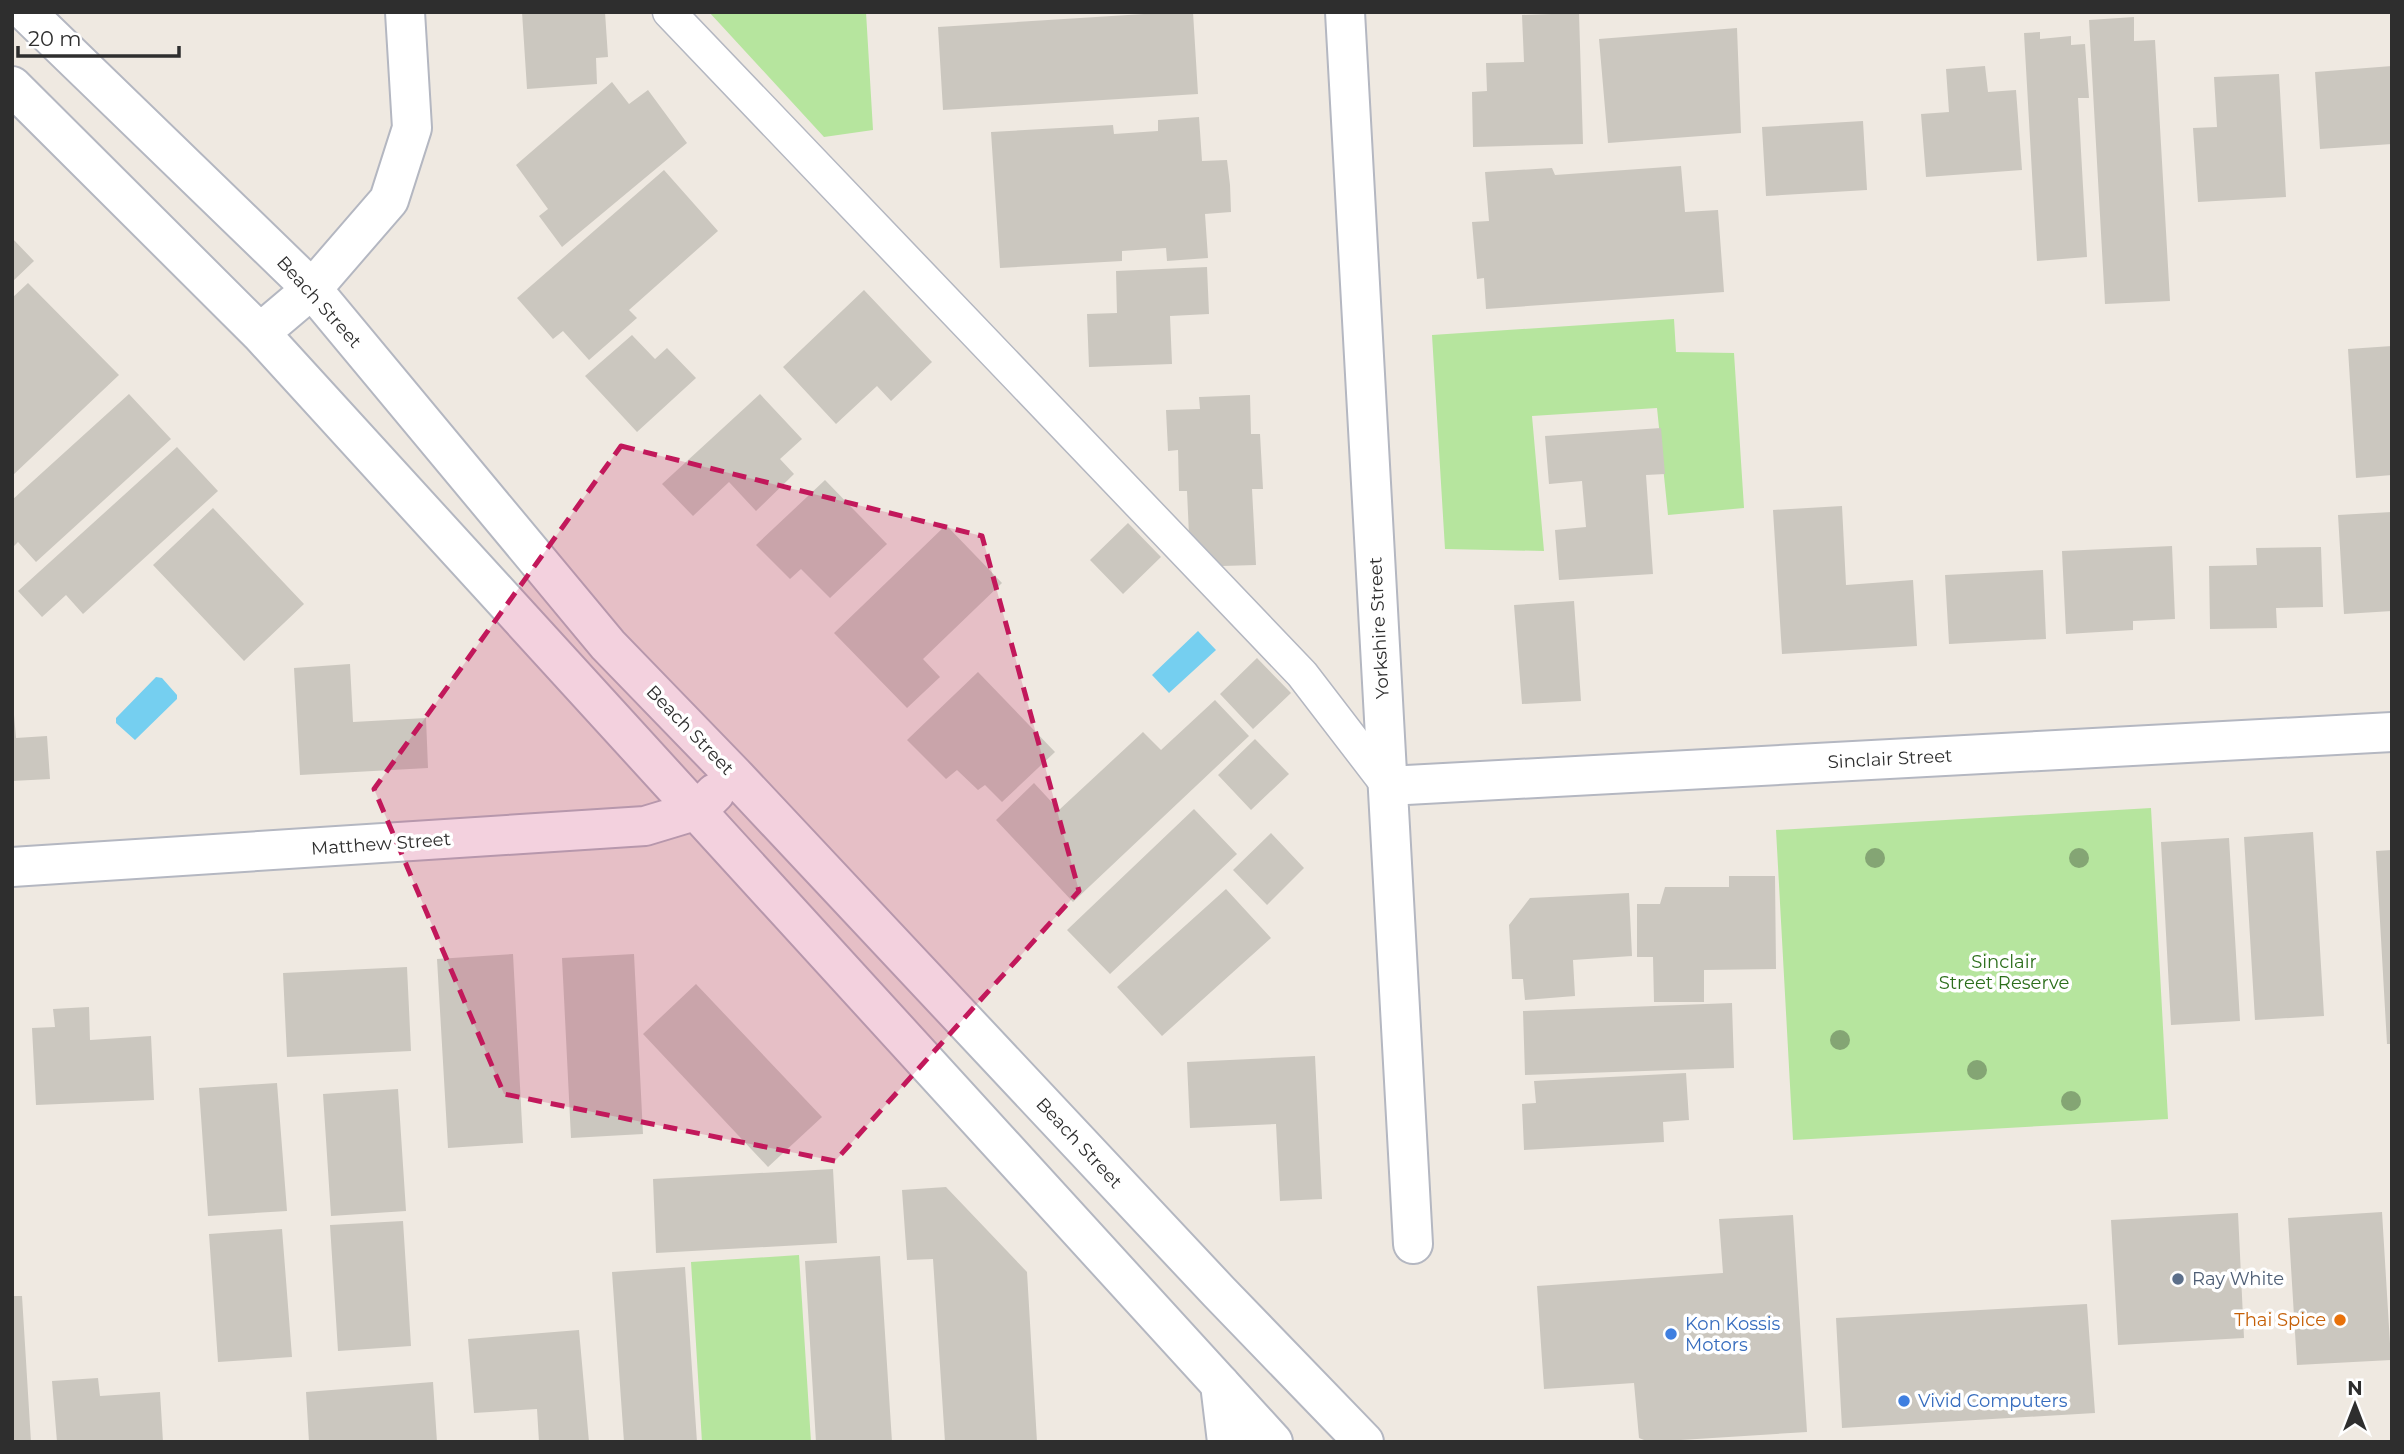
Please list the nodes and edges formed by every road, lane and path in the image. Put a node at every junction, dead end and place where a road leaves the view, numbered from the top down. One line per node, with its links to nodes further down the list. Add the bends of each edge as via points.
1 (26, 12): 6 (street, Beach Street)
2 (404, 12): 6 (street, via 412,128 389,200)
3 (669, 12): 10 (lane, via 1301,674)
4 (1345, 12): 10 (street, Yorkshire Street)
5 (12, 86): 7 (street)
6 (312, 289): 7 (street); 9 (street, Beach Street, via 608,645)
7 (260, 333): 11 (street)
8 (2392, 732): 10 (street, Sinclair Street)
9 (734, 775): 11 (street, Matthew Street); 17 (street, Beach Street)
10 (1388, 786): 13 (street, Yorkshire Street)
11 (698, 810): 12 (street, Matthew Street, via 645,826); 14 (street)
12 (12, 867)
13 (1413, 1244)
14 (1220, 1384): 15 (street); 16 (street)
15 (1227, 1442)
16 (1273, 1442)
17 (1364, 1442)

